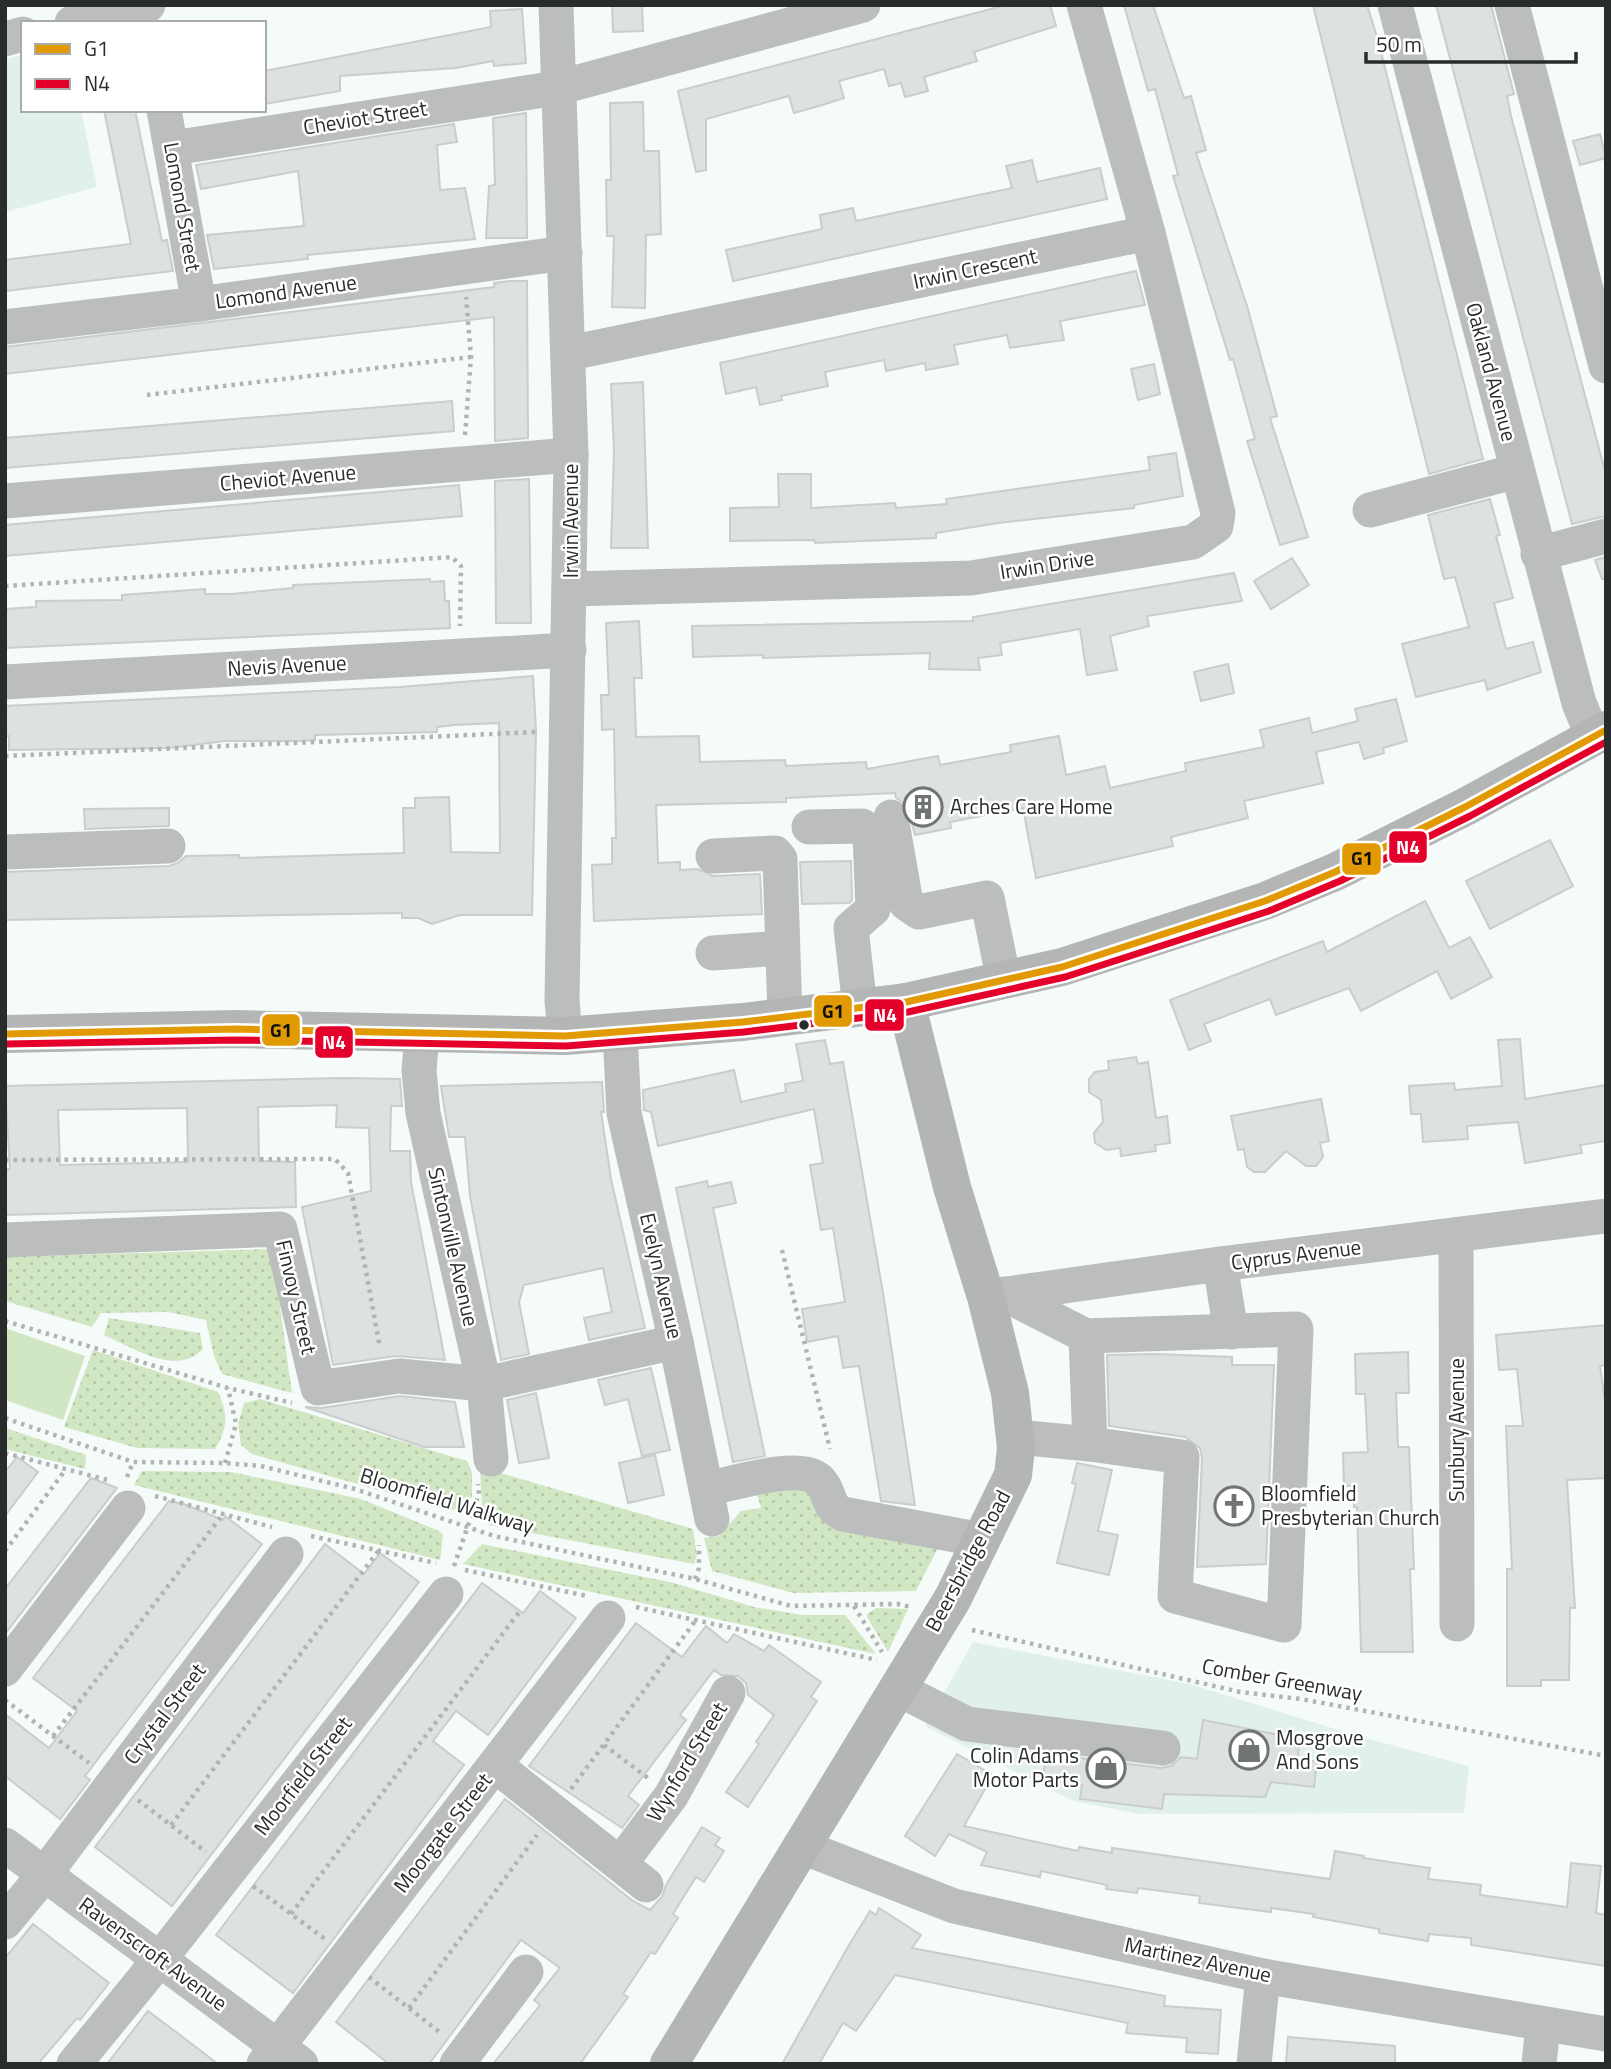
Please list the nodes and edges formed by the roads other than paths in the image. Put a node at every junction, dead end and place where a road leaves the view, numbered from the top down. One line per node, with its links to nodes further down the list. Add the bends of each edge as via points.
1 (556, 5): 8 (street, Irwin Avenue)
2 (863, 5): 8 (street)
3 (1084, 5): 11 (street)
4 (1395, 5): 18 (street, Oakland Avenue)
5 (1512, 5): 16 (street)
6 (144, 12): 7 (street)
7 (85, 21)
8 (557, 88): 10 (street, Cheviot Street); 12 (street, Irwin Avenue)
9 (164, 112): 10 (street, Lomond Street)
10 (173, 148): 13 (street, Lomond Street)
11 (1148, 233): 15 (street, Irwin Crescent); 23 (street, Irwin Drive, via 1218,513 1216,526 1193,542 971,578)
12 (565, 253): 13 (street, Lomond Avenue); 15 (street, Irwin Avenue)
13 (199, 304): 14 (street, Lomond Avenue)
14 (5, 327)
15 (570, 353): 17 (street, Irwin Avenue)
16 (1606, 366)
17 (571, 455): 19 (street, Cheviot Avenue); 23 (street, Irwin Avenue)
18 (1517, 471): 20 (street); 22 (street, Oakland Avenue)
19 (5, 501)
20 (1370, 510)
21 (1606, 536): 22 (street)
22 (1538, 554): 26 (street, Oakland Avenue, via 1581,713)
23 (571, 589): 24 (street, Irwin Avenue)
24 (569, 650): 25 (street, Nevis Avenue); 41 (street, Irwin Avenue)
25 (5, 682)
26 (1599, 734): 34 (main road, via 1465,807 1288,891 1208,922)
27 (891, 817): 34 (street, via 906,903 919,912 987,898)
28 (809, 827): 36 (street, via 862,826 870,835 873,909 850,928)
29 (167, 846): 30 (street)
30 (5, 852)
31 (713, 856): 32 (street, via 775,853 780,859)
32 (782, 948): 33 (street); 37 (street)
33 (713, 953)
34 (1003, 981): 35 (main road)
35 (906, 1002): 36 (main road); 46 (main road, Beersbridge Road, via 952,1187)
36 (860, 1008): 37 (main road)
37 (785, 1017): 38 (main road)
38 (620, 1032): 41 (main road); 49 (street, Evelyn Avenue, via 624,1113)
39 (5, 1034): 40 (main road, via 236,1029)
40 (422, 1034): 41 (main road); 50 (street, Sintonville Avenue, via 423,1113)
41 (565, 1036)
42 (1606, 1216): 43 (street, Cyprus Avenue)
43 (1456, 1235): 45 (street, Cyprus Avenue); 59 (street, Sunbury Avenue)
44 (5, 1240): 50 (street, Finvoy Street, via 280,1230 318,1388 399,1376)
45 (1220, 1264): 46 (street, Cyprus Avenue); 47 (street)
46 (995, 1295): 48 (street); 51 (main road, Beersbridge Road)
47 (1231, 1332): 48 (street); 52 (street, via 1296,1329 1284,1625 1175,1596 1182,1457)
48 (1087, 1336): 52 (street)
49 (676, 1342): 50 (street); 55 (street, Evelyn Avenue, via 709,1504 793,1472 808,1473 821,1481 830,1504 843,1514)
50 (484, 1384): 53 (street, Sintonville Avenue)
51 (1016, 1437): 52 (street); 55 (main road, Beersbridge Road, via 1013,1475)
52 (1090, 1444)
53 (491, 1459)
54 (128, 1508): 60 (street)
55 (982, 1540): 61 (main road, Beersbridge Road, via 953,1598)
56 (286, 1554): 67 (street, Crystal Street)
57 (446, 1594): 69 (street, Moorfield Street)
58 (608, 1619): 64 (street, Moorgate Street)
59 (1457, 1624)
60 (5, 1669)
61 (893, 1676): 63 (street, via 967,1724); 66 (main road, Beersbridge Road)
62 (728, 1693): 64 (street, Wynford Street, via 633,1875)
63 (1164, 1748)
64 (495, 1765): 74 (street, Moorgate Street, via 347,1958)
65 (5, 1845): 67 (street, Ravenscroft Avenue)
66 (800, 1846): 71 (street, Martinez Avenue, via 954,1906); 77 (main road, Beersbridge Road)
67 (44, 1875): 68 (street, Crystal Street); 69 (street, Ravenscroft Avenue)
68 (5, 1922)
69 (160, 1959): 74 (street, Ravenscroft Avenue); 76 (street, Moorfield Street)
70 (526, 1972): 75 (street)
71 (1263, 1976): 72 (street, Martinez Avenue); 78 (street)
72 (1543, 2025): 73 (street, Martinez Avenue); 79 (street)
73 (1606, 2035)
74 (281, 2058)
75 (461, 2058)
76 (74, 2064)
77 (670, 2064)
78 (1254, 2064)
79 (1539, 2064)

